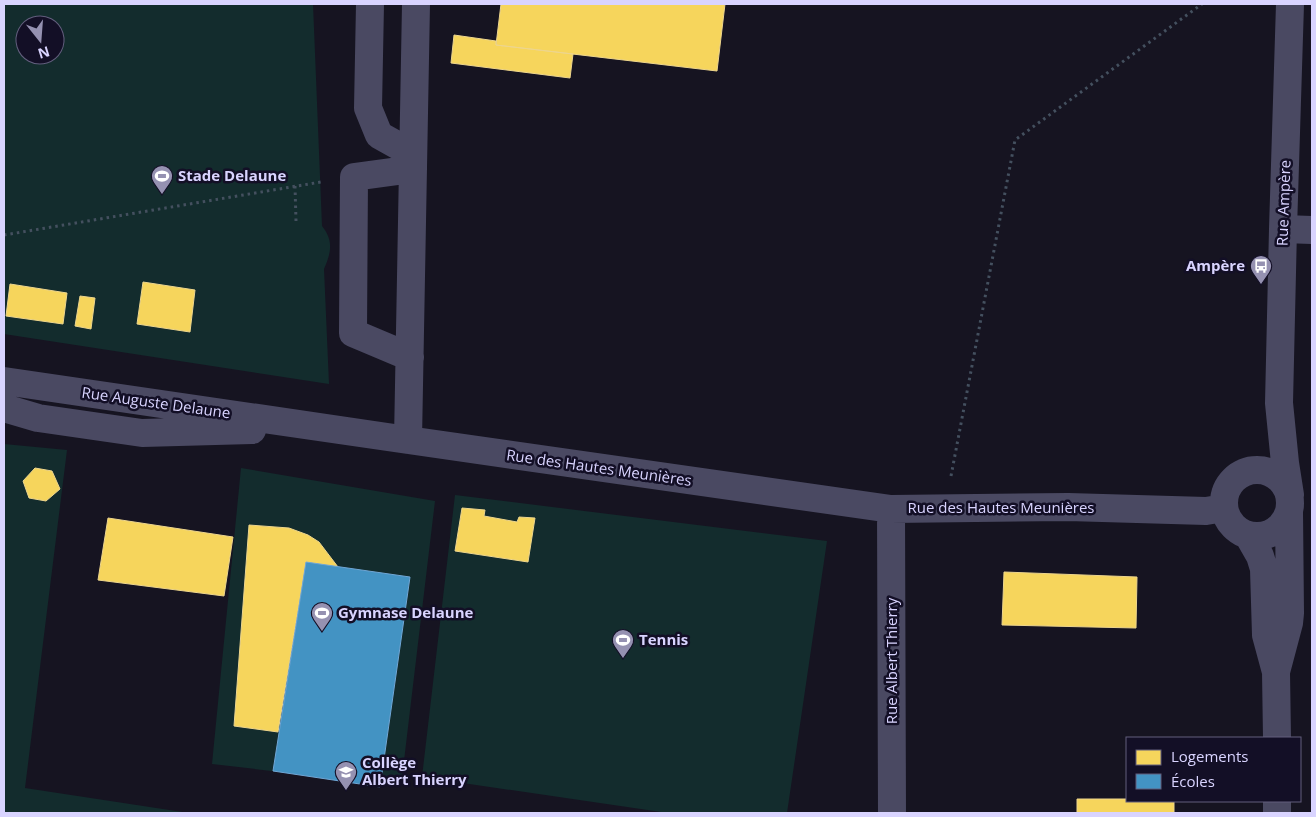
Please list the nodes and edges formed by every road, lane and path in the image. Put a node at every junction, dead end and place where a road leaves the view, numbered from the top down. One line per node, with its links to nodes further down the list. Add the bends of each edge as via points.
1 (370, 4): 5 (street, via 368,108 380,135)
2 (416, 4): 5 (street)
3 (1202, 4): 19 (path, via 1014,140)
4 (1290, 4): 9 (street, Rue Ampère)
5 (413, 161): 6 (street); 12 (street)
6 (354, 177): 7 (path); 12 (street, via 354,333)
7 (295, 186): 8 (path); 11 (path)
8 (296, 221)
9 (1283, 229): 10 (street); 14 (street, Rue Ampère)
10 (1312, 230)
11 (4, 235)
12 (410, 357): 17 (street)
13 (4, 381): 16 (street, Rue Auguste Delaune)
14 (1280, 403): 18 (street, Rue Ampère, via 1264,450); 22 (street, Rue Ampère)
15 (4, 408): 16 (street, Rue Auguste Delaune, via 38,418 142,433)
16 (309, 426): 17 (street, Rue Auguste Delaune)
17 (408, 440): 21 (street, Rue des Hautes Meunières)
18 (1233, 479): 20 (street, via 1227,488); 22 (street, via 1254,470 1277,476 1285,484)
19 (946, 508): 20 (street, Rue des Hautes Meunières, via 1206,511); 21 (street, Rue des Hautes Meunières)
20 (1224, 508): 23 (street, via 1229,522)
21 (891, 509): 26 (street, Rue Albert Thierry)
22 (1292, 519): 23 (street, via 1271,534); 24 (street, Rue Ampère, via 1290,618)
23 (1248, 535): 24 (street, Rue Ampère, via 1264,569 1266,635)
24 (1276, 672): 25 (street, Rue Ampère)
25 (1277, 737)
26 (892, 813)

